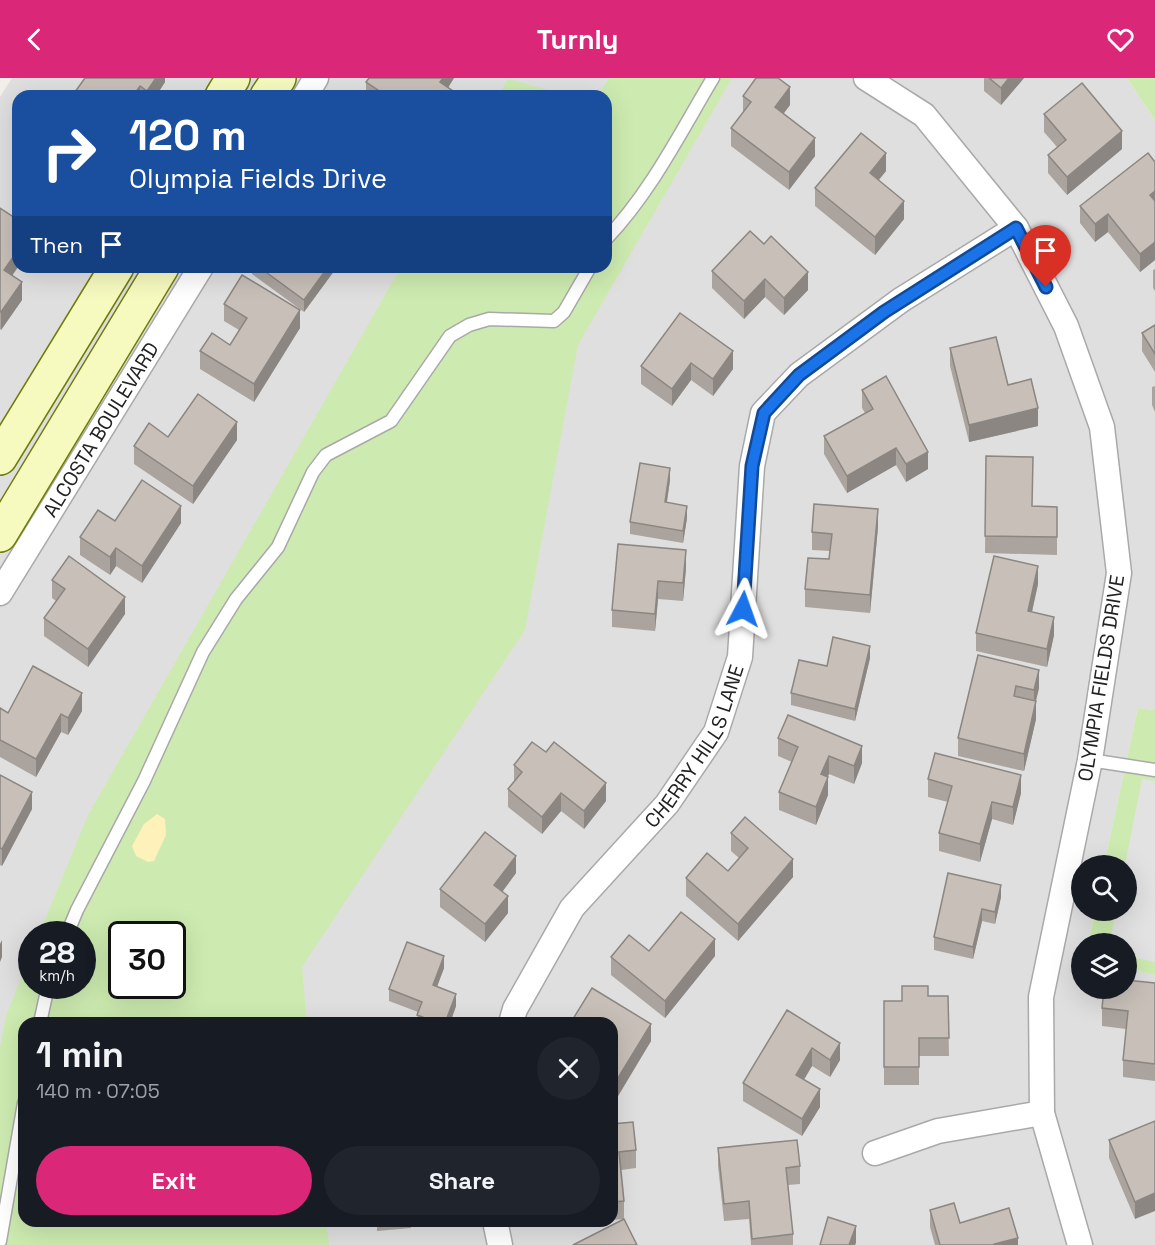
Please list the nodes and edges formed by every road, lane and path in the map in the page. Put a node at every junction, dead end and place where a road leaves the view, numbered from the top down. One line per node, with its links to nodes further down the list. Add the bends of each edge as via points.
1 (714, 78): 4 (lane, via 648,188)
2 (866, 78): 3 (street, OLYMPIA FIELDS DRIVE, via 924,115)
3 (1016, 228): 12 (street, OLYMPIA FIELDS DRIVE, via 1066,326 1102,427 1119,573); 17 (street, CHERRY HILLS LANE, via 873,320 799,375 764,413 752,466 740,657 716,732 667,804 572,908)
4 (612, 233)
5 (113, 273): 9 (main road)
6 (158, 273): 10 (main road, ALCOSTA BOULEVARD)
7 (197, 273): 11 (street, ALCOSTA BOULEVARD)
8 (587, 273): 14 (lane, via 564,312 554,321 489,320 450,336 391,421 326,455 313,472 278,547 236,599 203,652 144,781)
9 (0, 458)
10 (0, 536)
11 (0, 593)
12 (1090, 760): 13 (lane); 18 (street, OLYMPIA FIELDS DRIVE, via 1041,997)
13 (1155, 770)
14 (72, 921)
15 (45, 999): 16 (lane)
16 (41, 1017)
17 (512, 1017)
18 (1042, 1113): 20 (street, via 938,1131); 24 (street, OLYMPIA FIELDS DRIVE)
19 (18, 1138): 22 (lane)
20 (875, 1153)
21 (496, 1227): 23 (street)
22 (0, 1241)
23 (500, 1245)
24 (1080, 1245)

